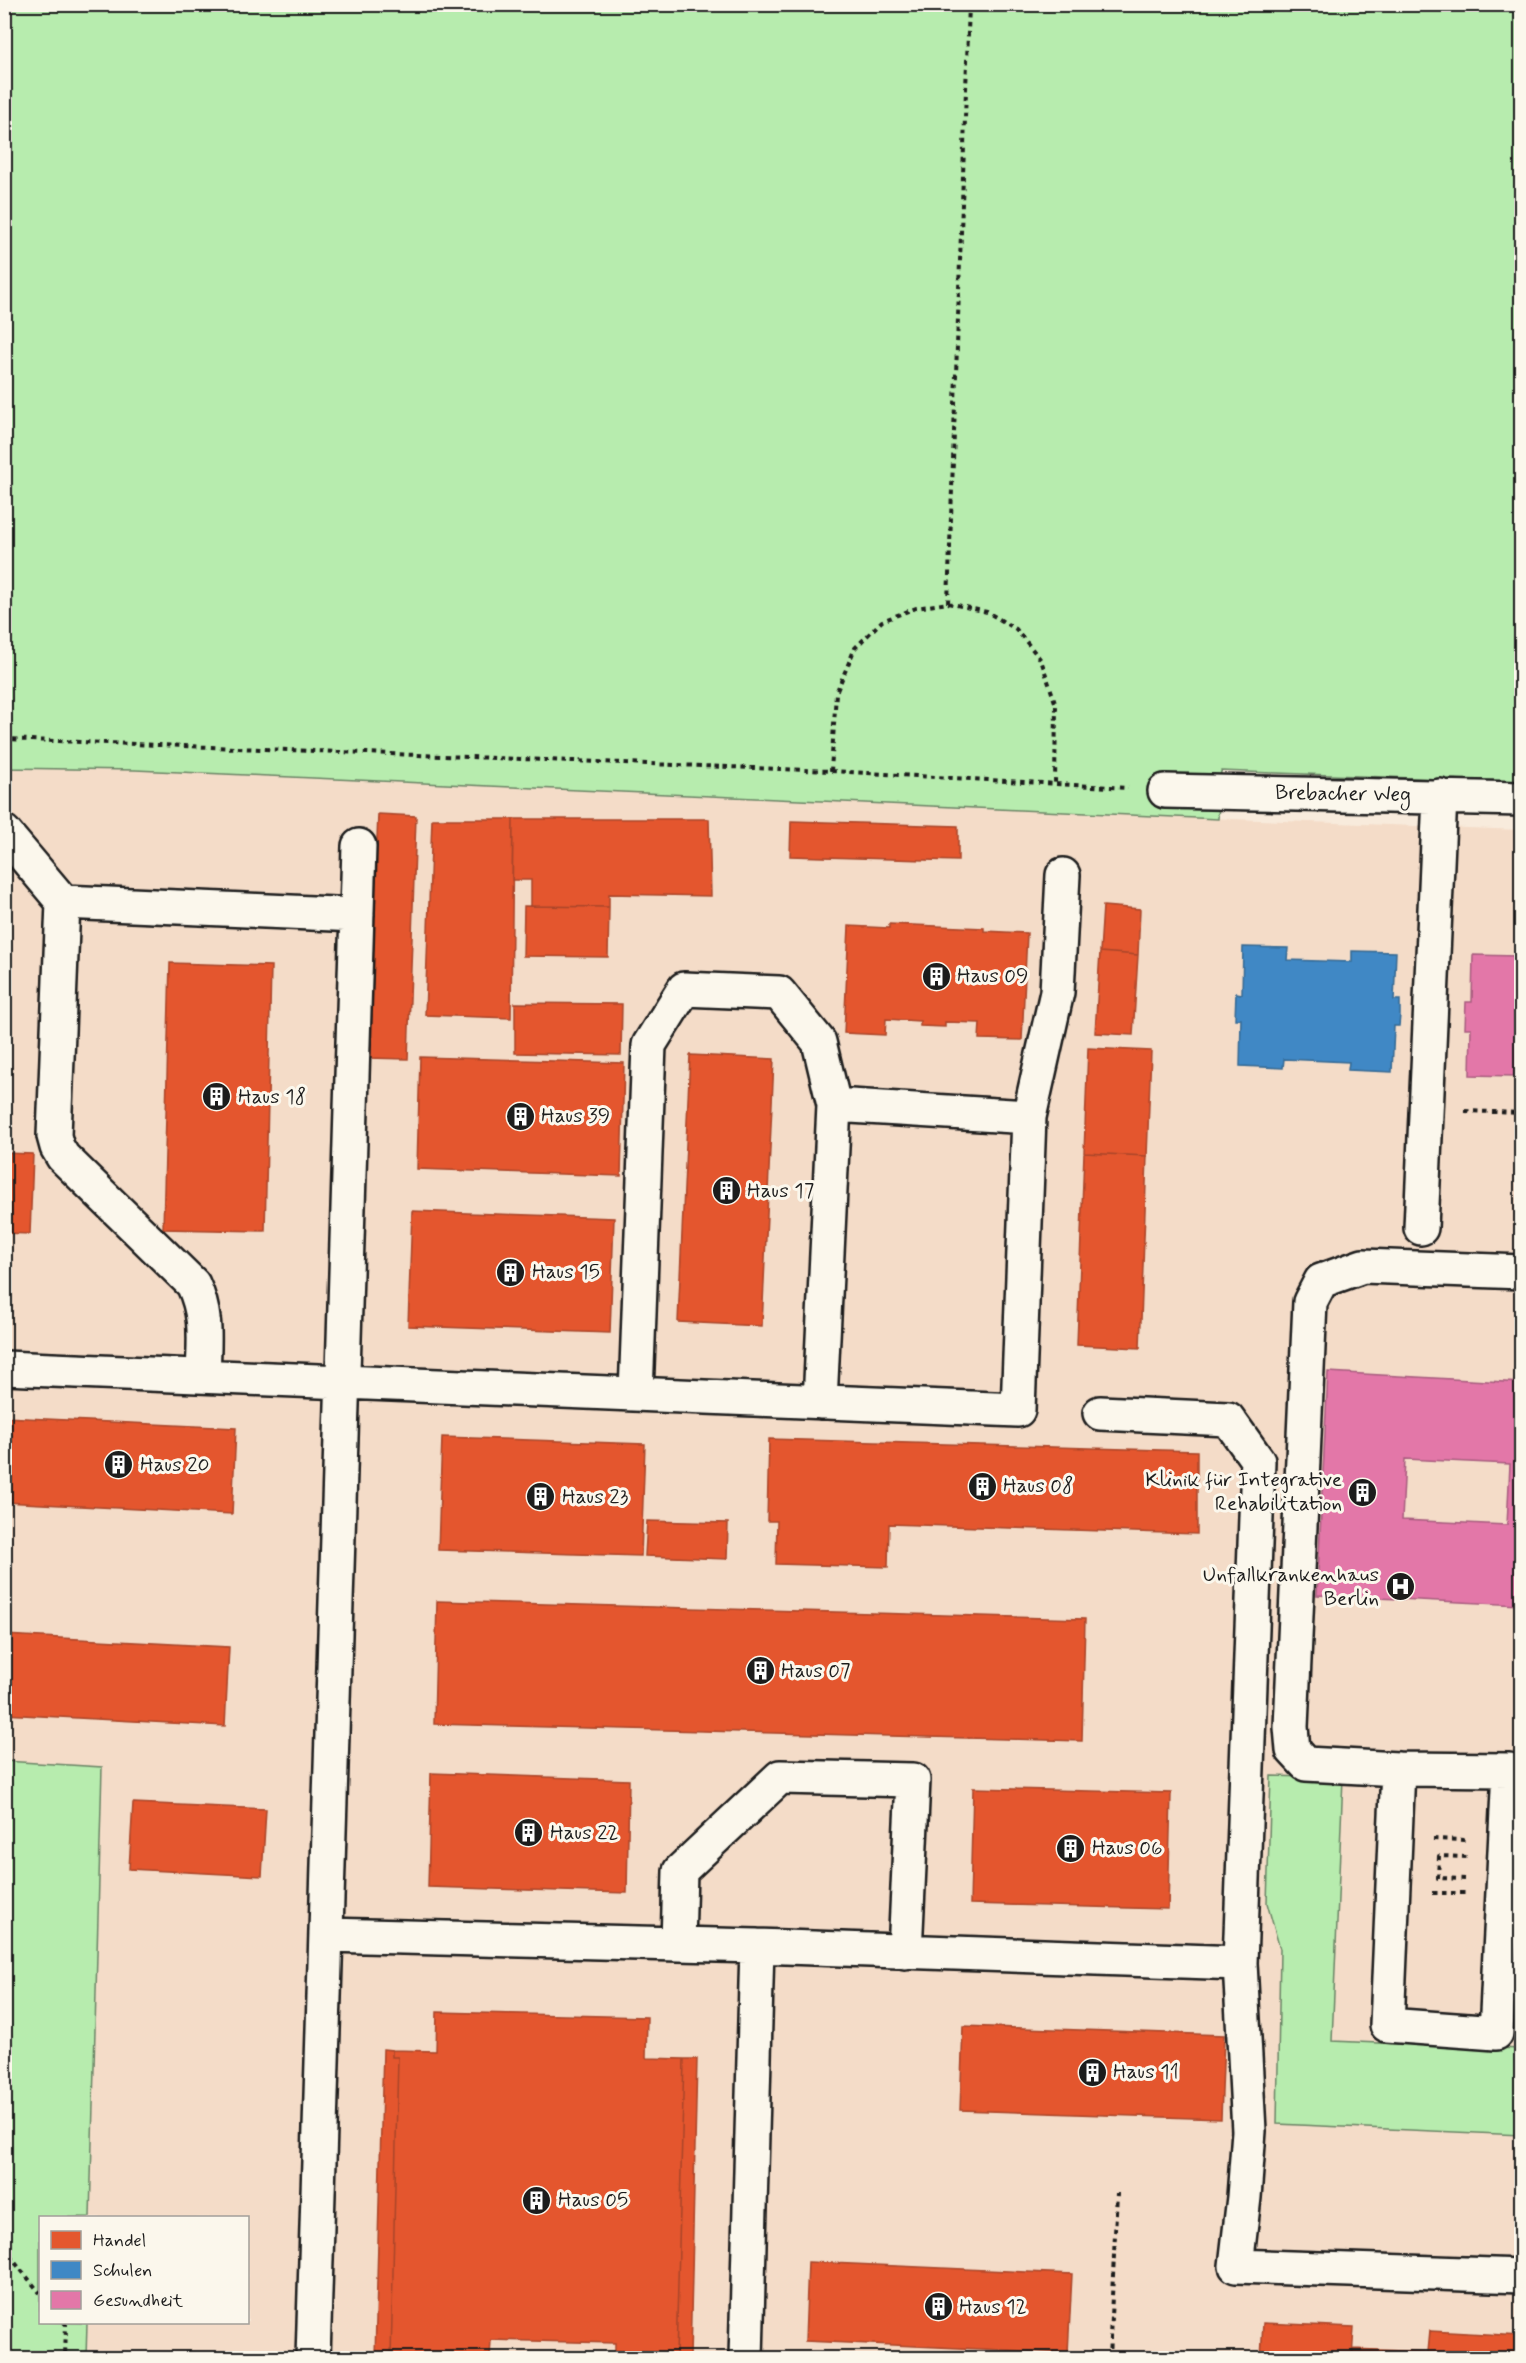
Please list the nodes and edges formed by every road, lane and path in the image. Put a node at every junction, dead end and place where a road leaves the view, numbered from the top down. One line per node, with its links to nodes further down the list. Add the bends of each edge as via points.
1 (969, 4): 2 (path)
2 (948, 603): 4 (path, via 916,608 882,621 855,648 836,693); 5 (path, via 987,612 1016,630 1041,660 1056,705)
3 (4, 739): 4 (path)
4 (831, 771): 5 (path)
5 (1054, 784): 6 (path)
6 (1165, 790): 7 (street, Brebacher Weg)
7 (1429, 796): 8 (street, Brebacher Weg); 15 (street)
8 (1521, 799)
9 (4, 832): 12 (street)
10 (359, 846): 13 (street)
11 (1063, 875): 17 (street, via 1057,992)
12 (63, 902): 13 (street); 21 (street, via 54,1136 57,1147 193,1284 202,1302 204,1319)
13 (357, 915): 22 (street)
14 (834, 1105): 17 (street); 23 (street, via 819,1042 779,993 684,989 649,1045); 24 (street)
15 (1426, 1110): 16 (path); 18 (street)
16 (1521, 1113)
17 (1029, 1117): 24 (street, via 1018,1410)
18 (1421, 1228)
19 (1521, 1272): 26 (street, via 1363,1266 1321,1281 1310,1302 1293,1750 1306,1764)
20 (4, 1368): 21 (street)
21 (202, 1376): 22 (street)
22 (343, 1382): 23 (street); 33 (street)
23 (636, 1394): 24 (street)
24 (820, 1402)
25 (1100, 1413): 37 (street, via 1228,1419 1258,1461)
26 (1398, 1769): 26 (street, via 1387,2025 1496,2033 1509,1770)
27 (1422, 1839): 28 (path)
28 (1474, 1840)
29 (1473, 1857): 30 (path, via 1439,1856 1438,1878)
30 (1472, 1879)
31 (1429, 1893): 32 (path)
32 (1471, 1893)
33 (326, 1935): 34 (street); 44 (street)
34 (678, 1944): 35 (street); 36 (street, via 680,1871 780,1777 912,1780)
35 (757, 1947): 36 (street); 45 (street)
36 (905, 1952): 37 (street)
37 (1240, 1964): 40 (street, via 1249,2131 1236,2266)
38 (1117, 2193): 46 (path)
39 (4, 2249): 41 (path)
40 (1521, 2276)
41 (39, 2292)
42 (65, 2324): 43 (path)
43 (65, 2358)
44 (313, 2358)
45 (747, 2358)
46 (1109, 2358)

